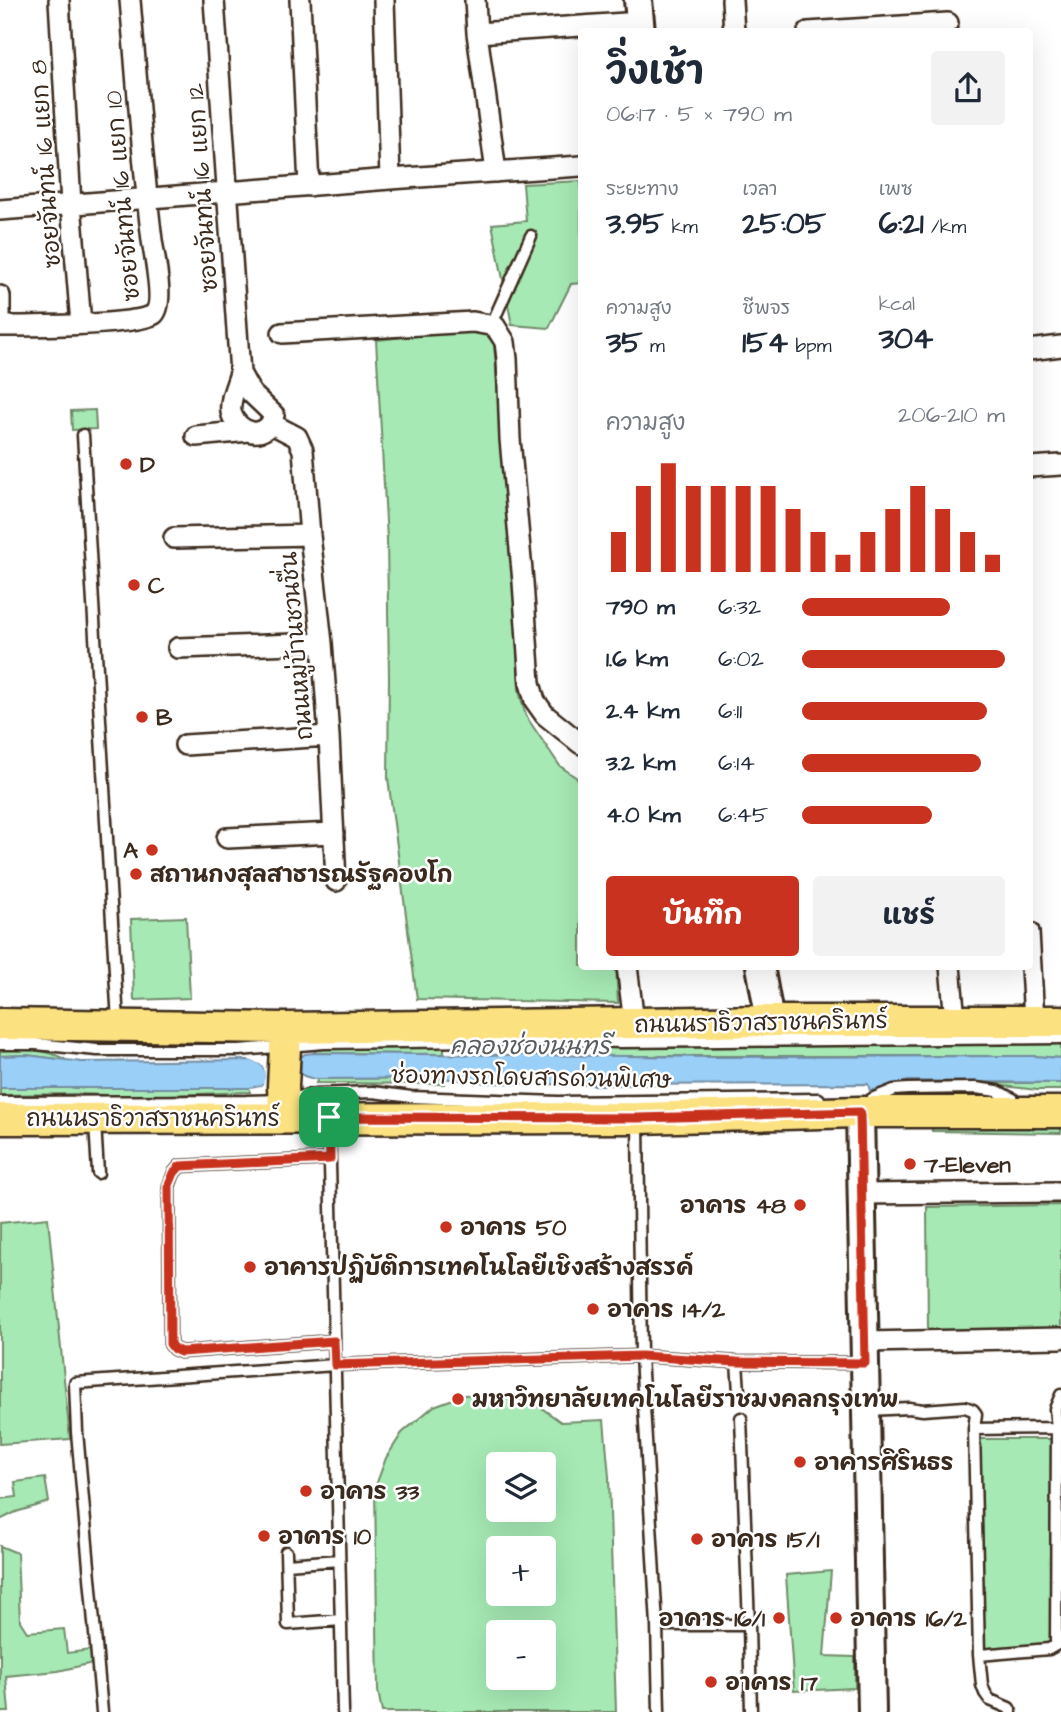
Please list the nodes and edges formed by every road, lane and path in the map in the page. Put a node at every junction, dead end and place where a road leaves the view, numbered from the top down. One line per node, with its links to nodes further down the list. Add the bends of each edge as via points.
1 (59, 0): 19 (street, ซอยจันทน์ 16 แยก 8)
2 (131, 0): 18 (street, ซอยจันทน์ 16 แยก 10)
3 (214, 0): 17 (street, ซอยจันทน์ 16 แยก 12)
4 (300, 0): 16 (street)
5 (384, 0): 15 (street)
6 (475, 0): 12 (street)
7 (732, 0): 10 (street)
8 (640, 18): 12 (street)
9 (948, 23): 11 (street)
10 (734, 28)
11 (870, 28)
12 (477, 33): 14 (street)
13 (578, 166): 14 (street)
14 (496, 172): 15 (street)
15 (390, 179): 16 (street)
16 (309, 186): 17 (street)
17 (226, 192): 18 (street); 29 (street, ซอยจันทน์ 16 แยก 12)
18 (147, 198): 19 (street); 23 (street, ซอยจันทน์ 16 แยก 10, via 159,290 157,310 138,320)
19 (71, 204): 20 (street); 23 (street, ซอยจันทน์ 16 แยก 8)
20 (0, 210)
21 (531, 236): 25 (lane)
22 (0, 296): 24 (street)
23 (81, 324): 24 (street)
24 (0, 326)
25 (491, 326): 26 (street, via 473,322); 41 (street, via 505,342 506,351 530,683 545,715)
26 (282, 332)
27 (1061, 346): 28 (street)
28 (1033, 350)
29 (240, 373): 30 (street, ถนนหมู่บ้านชวนชื่น, via 251,393 274,415); 31 (street, via 231,412 239,426)
30 (272, 424): 31 (street, via 266,430); 36 (street, ถนนหมู่บ้านชวนชื่น, via 297,437 303,450)
31 (249, 431): 33 (street)
32 (83, 435): 55 (lane)
33 (196, 436)
34 (1061, 465): 35 (street)
35 (1033, 467)
36 (310, 535): 37 (street); 38 (street, ถนนหมู่บ้านชวนชื่น)
37 (174, 538)
38 (322, 643): 39 (street); 40 (street, ถนนหมู่บ้านชวนชื่น)
39 (178, 648)
40 (329, 736): 42 (street); 43 (street, ถนนหมู่บ้านชวนชื่น)
41 (578, 742)
42 (185, 746)
43 (334, 833): 44 (street); 45 (street, ถนนหมู่บ้านชวนชื่น)
44 (227, 838)
45 (336, 881)
46 (1033, 951): 51 (street)
47 (627, 970): 53 (street)
48 (761, 970): 52 (street)
49 (950, 970): 50 (street)
50 (955, 1020): 51 (main road, ถนนนราธิวาสราชนครินทร์); 52 (main road, ถนนนราธิวาสราชนครินทร์)
51 (1048, 1020)
52 (770, 1021): 53 (main road, ถนนนราธิวาสราชนครินทร์)
53 (634, 1023): 58 (main road, ถนนนราธิวาสราชนครินทร์)
54 (0, 1024): 55 (main road, ถนนนราธิวาสราชนครินทร์)
55 (118, 1026): 58 (main road, ถนนนราธิวาสราชนครินทร์)
56 (1061, 1038): 58 (lane, ช่องทางรถโดยสารด่วนพิเศษ, via 324,1043)
57 (0, 1044): 58 (lane, ช่องทางรถโดยสารด่วนพิเศษ, via 97,1050 239,1049)
58 (284, 1073): 63 (lane, ช่องทางรถโดยสารด่วนพิเศษ); 64 (lane, ช่องทางรถโดยสารด่วนพิเศษ, via 314,1094 373,1092 558,1102); 66 (main road, ถนนนราธิวาสราชนครินทร์); 69 (main road, ถนนนราธิวาสราชนครินทร์)
59 (962, 1099): 64 (lane, ช่องทางรถโดยสารด่วนพิเศษ)
60 (975, 1099): 61 (lane)
61 (1013, 1099): 62 (lane); 64 (lane, via 975,1088 908,1089)
62 (1025, 1099)
63 (0, 1102)
64 (857, 1102): 65 (main road, ถนนนราธิวาสราชนครินทร์); 67 (main road, ถนนนราธิวาสราชนครินทร์); 73 (street)
65 (1061, 1112)
66 (329, 1117): 67 (main road, ถนนนราธิวาสราชนครินทร์); 70 (lane)
67 (638, 1118): 77 (lane)
68 (0, 1119): 69 (main road, ถนนนราธิวาสราชนครินทร์)
69 (95, 1119): 71 (lane)
70 (330, 1159): 75 (lane); 75 (lane, via 180,1166 169,1185 170,1344 181,1352)
71 (97, 1173)
72 (1061, 1192): 73 (street)
73 (862, 1194): 76 (street)
74 (1061, 1338): 76 (street)
75 (334, 1341): 79 (lane)
76 (865, 1352): 78 (lane); 82 (street)
77 (641, 1356): 78 (lane); 79 (lane); 90 (lane)
78 (737, 1362): 80 (lane)
79 (335, 1365): 87 (lane); 93 (lane, via 75,1383)
80 (739, 1392)
81 (1061, 1395): 84 (lane, via 1055,1409)
82 (866, 1410): 85 (lane, via 965,1407 976,1414); 97 (street)
83 (741, 1418): 91 (lane)
84 (1057, 1428): 85 (lane); 92 (lane, via 1056,1645)
85 (974, 1429): 92 (lane)
86 (286, 1552): 88 (lane)
87 (339, 1560): 88 (lane); 89 (lane)
88 (287, 1564): 89 (lane, via 288,1624)
89 (341, 1620): 94 (lane)
90 (657, 1625): 91 (lane); 95 (lane)
91 (749, 1625): 96 (lane)
92 (979, 1655): 98 (lane, via 985,1693)
93 (102, 1712)
94 (343, 1712)
95 (659, 1712)
96 (751, 1712)
97 (872, 1712)
98 (1011, 1712)

